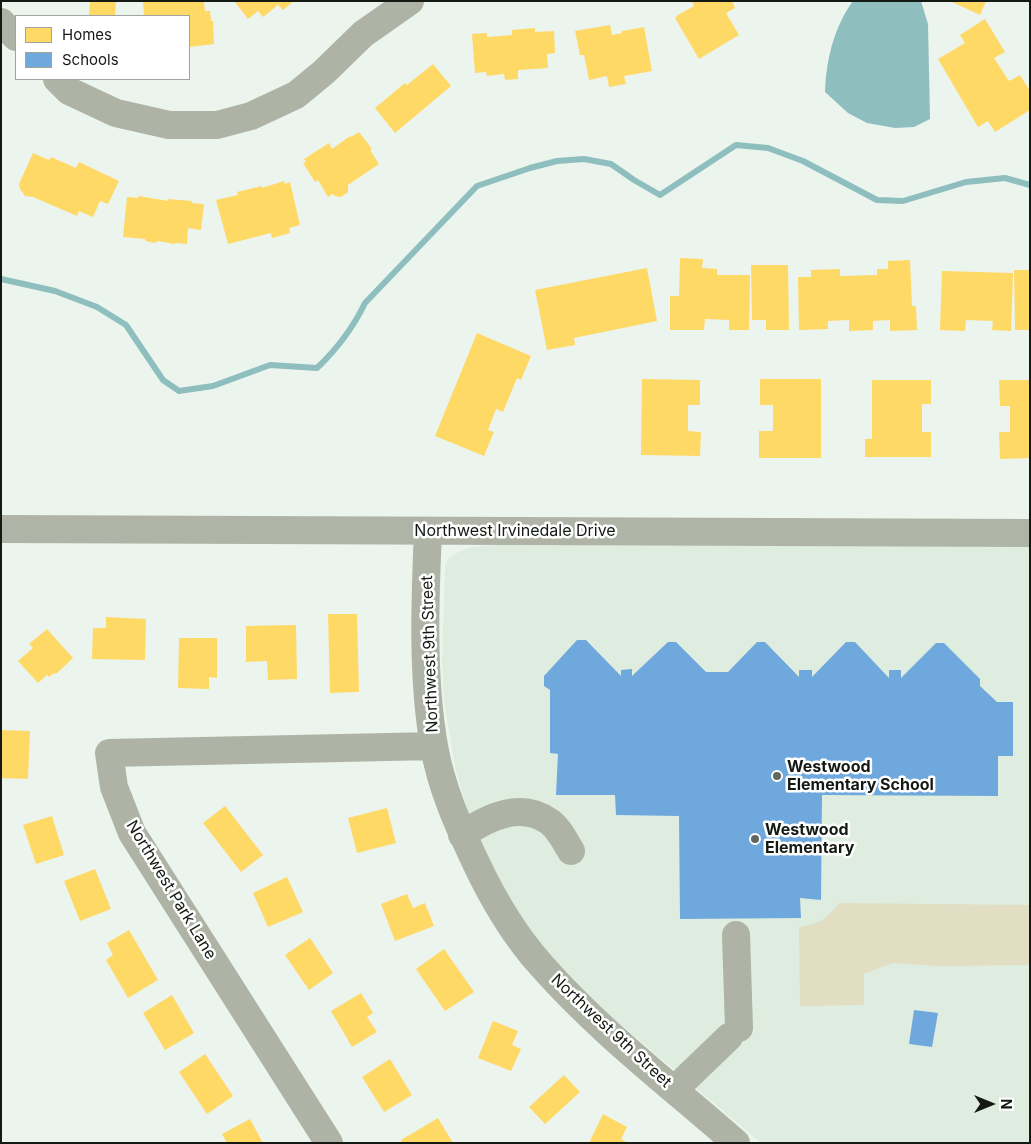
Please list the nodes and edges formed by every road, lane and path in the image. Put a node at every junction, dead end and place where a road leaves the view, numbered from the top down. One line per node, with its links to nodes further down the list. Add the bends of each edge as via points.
1 (410, 1): 4 (street, via 363,34 296,95 251,116 218,125 169,125 116,113 69,91)
2 (1, 22): 3 (street)
3 (15, 36)
4 (58, 80)
5 (1, 529): 6 (main road, Northwest Irvinedale Drive)
6 (428, 531): 7 (main road, Northwest Irvinedale Drive); 8 (street, Northwest 9th Street, via 426,640)
7 (1030, 533)
8 (434, 746): 9 (street, Northwest 9th Street); 13 (street, Northwest Park Lane, via 109,753 114,787 132,833)
9 (462, 835): 10 (street, via 500,814 532,814 550,822); 12 (street, Northwest 9th Street, via 503,913 539,963 575,1002)
10 (571, 851)
11 (736, 936): 12 (street, via 734,1032)
12 (675, 1089): 14 (street, Northwest 9th Street)
13 (329, 1143)
14 (736, 1143)

